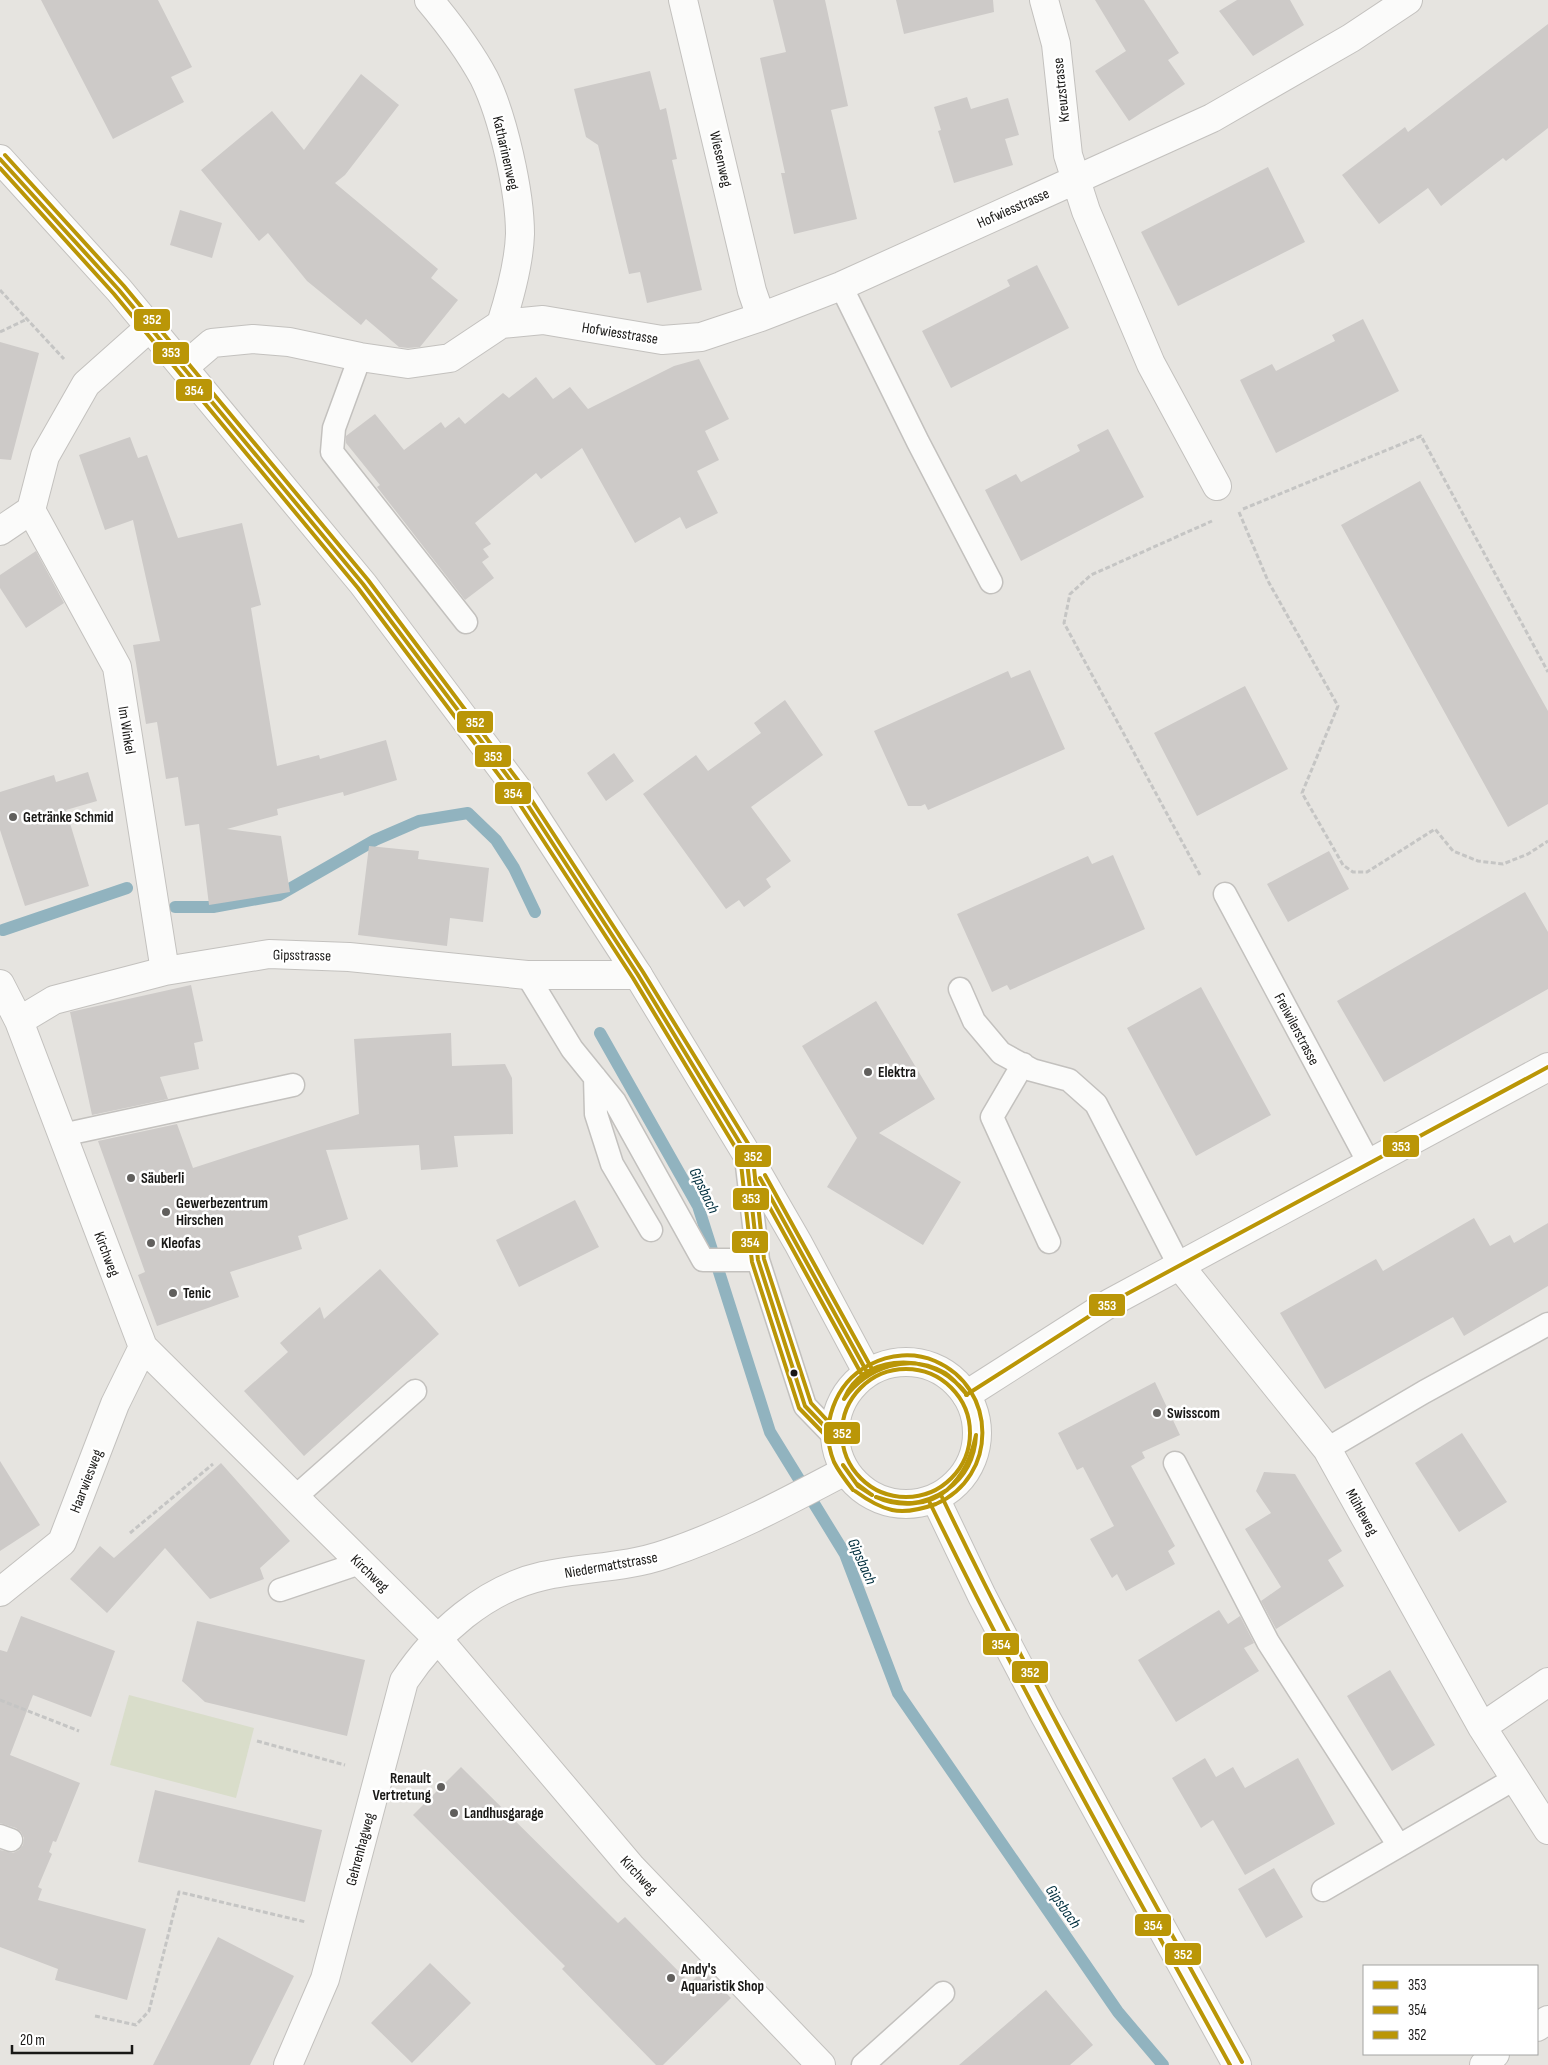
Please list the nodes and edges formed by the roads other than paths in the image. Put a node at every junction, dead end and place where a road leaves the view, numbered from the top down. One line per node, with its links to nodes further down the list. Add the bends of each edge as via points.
1 (429, 0): 9 (street, Katharinenweg, via 457,34 484,79 502,129 514,182 520,235)
2 (683, 0): 8 (street, Wiesenweg, via 752,291)
3 (1044, 0): 6 (street, Kreuzstrasse, via 1056,44 1068,155)
4 (1408, 0): 6 (street, Hofwiesstrasse, via 1351,38 1212,118)
5 (0, 159): 10 (street)
6 (1077, 179): 7 (street, Hofwiesstrasse); 13 (street, via 1086,211 1151,364)
7 (841, 286): 8 (street, Hofwiesstrasse); 16 (lane)
8 (761, 317): 9 (street, Hofwiesstrasse, via 701,337 662,340 543,320)
9 (501, 324): 11 (street, Hofwiesstrasse, via 450,358 408,364)
10 (150, 327): 12 (street); 14 (street, via 86,384 45,456)
11 (360, 357): 12 (street, Hofwiesstrasse, via 289,342 253,339 212,343); 17 (lane, via 334,428 332,452)
12 (184, 367): 21 (street, via 363,584 512,782)
13 (1218, 486)
14 (31, 510): 15 (street); 19 (street, Im Winkel, via 117,667)
15 (0, 531)
16 (992, 582)
17 (466, 622)
18 (1225, 894): 31 (lane, Freiwilerstrasse)
19 (165, 971): 20 (street, Gipsstrasse, via 269,954 349,956); 24 (street, Gipsstrasse, via 54,1000)
20 (527, 975): 21 (street, Gipsstrasse); 27 (lane, via 572,1049)
21 (638, 976): 30 (street)
22 (0, 984): 24 (street)
23 (960, 989): 25 (lane, via 974,1021 1001,1053)
24 (19, 1022): 29 (street, Kirchweg)
25 (1023, 1064): 33 (lane, via 992,1118); 35 (lane, via 1032,1070 1069,1080 1096,1104)
26 (1548, 1067): 31 (street)
27 (595, 1077): 32 (lane, via 596,1114 612,1164); 34 (lane, via 616,1102 704,1260)
28 (294, 1085): 29 (lane)
29 (62, 1135): 37 (street, Kirchweg)
30 (746, 1153): 34 (lane); 38 (street)
31 (1370, 1165): 35 (street)
32 (651, 1230)
33 (1049, 1242)
34 (748, 1261): 41 (lane, via 805,1406)
35 (1179, 1265): 40 (street, via 1110,1303); 42 (street, Mühleweg)
36 (1548, 1324): 42 (lane)
37 (143, 1347): 45 (street, Kirchweg); 49 (street, Haarwiesweg, via 115,1404 62,1542)
38 (867, 1372): 40 (street, via 888,1363 910,1361 932,1366 952,1378); 41 (street, via 842,1401 836,1418)
39 (415, 1391): 45 (lane)
40 (966, 1395): 46 (street, via 976,1417 977,1442 970,1465 955,1484)
41 (835, 1438): 44 (street, via 838,1455)
42 (1327, 1449): 52 (street, Mühleweg)
43 (1175, 1463): 55 (lane, via 1268,1642)
44 (835, 1476): 46 (street, via 875,1498 895,1504 915,1504); 50 (street, Niedermattstrasse, via 778,1507 666,1554 614,1567 543,1576 510,1587 482,1601)
45 (294, 1498): 47 (street, Kirchweg)
46 (935, 1498): 62 (street, via 1044,1714)
47 (360, 1563): 48 (lane); 50 (street, Kirchweg)
48 (280, 1590)
49 (0, 1592)
50 (438, 1639): 59 (street, Gehrenhagweg, via 419,1658 404,1681 325,1979); 60 (street, Kirchweg, via 632,1868)
51 (1548, 1682): 52 (street)
52 (1482, 1727): 53 (street, Mühleweg)
53 (1516, 1778): 54 (street, Mühleweg); 55 (lane)
54 (1548, 1830)
55 (1399, 1846): 56 (lane)
56 (1323, 1890)
57 (943, 1994): 61 (lane)
58 (1494, 2055): 63 (street)
59 (288, 2065)
60 (822, 2065)
61 (864, 2065)
62 (1237, 2065)
63 (1484, 2065)

